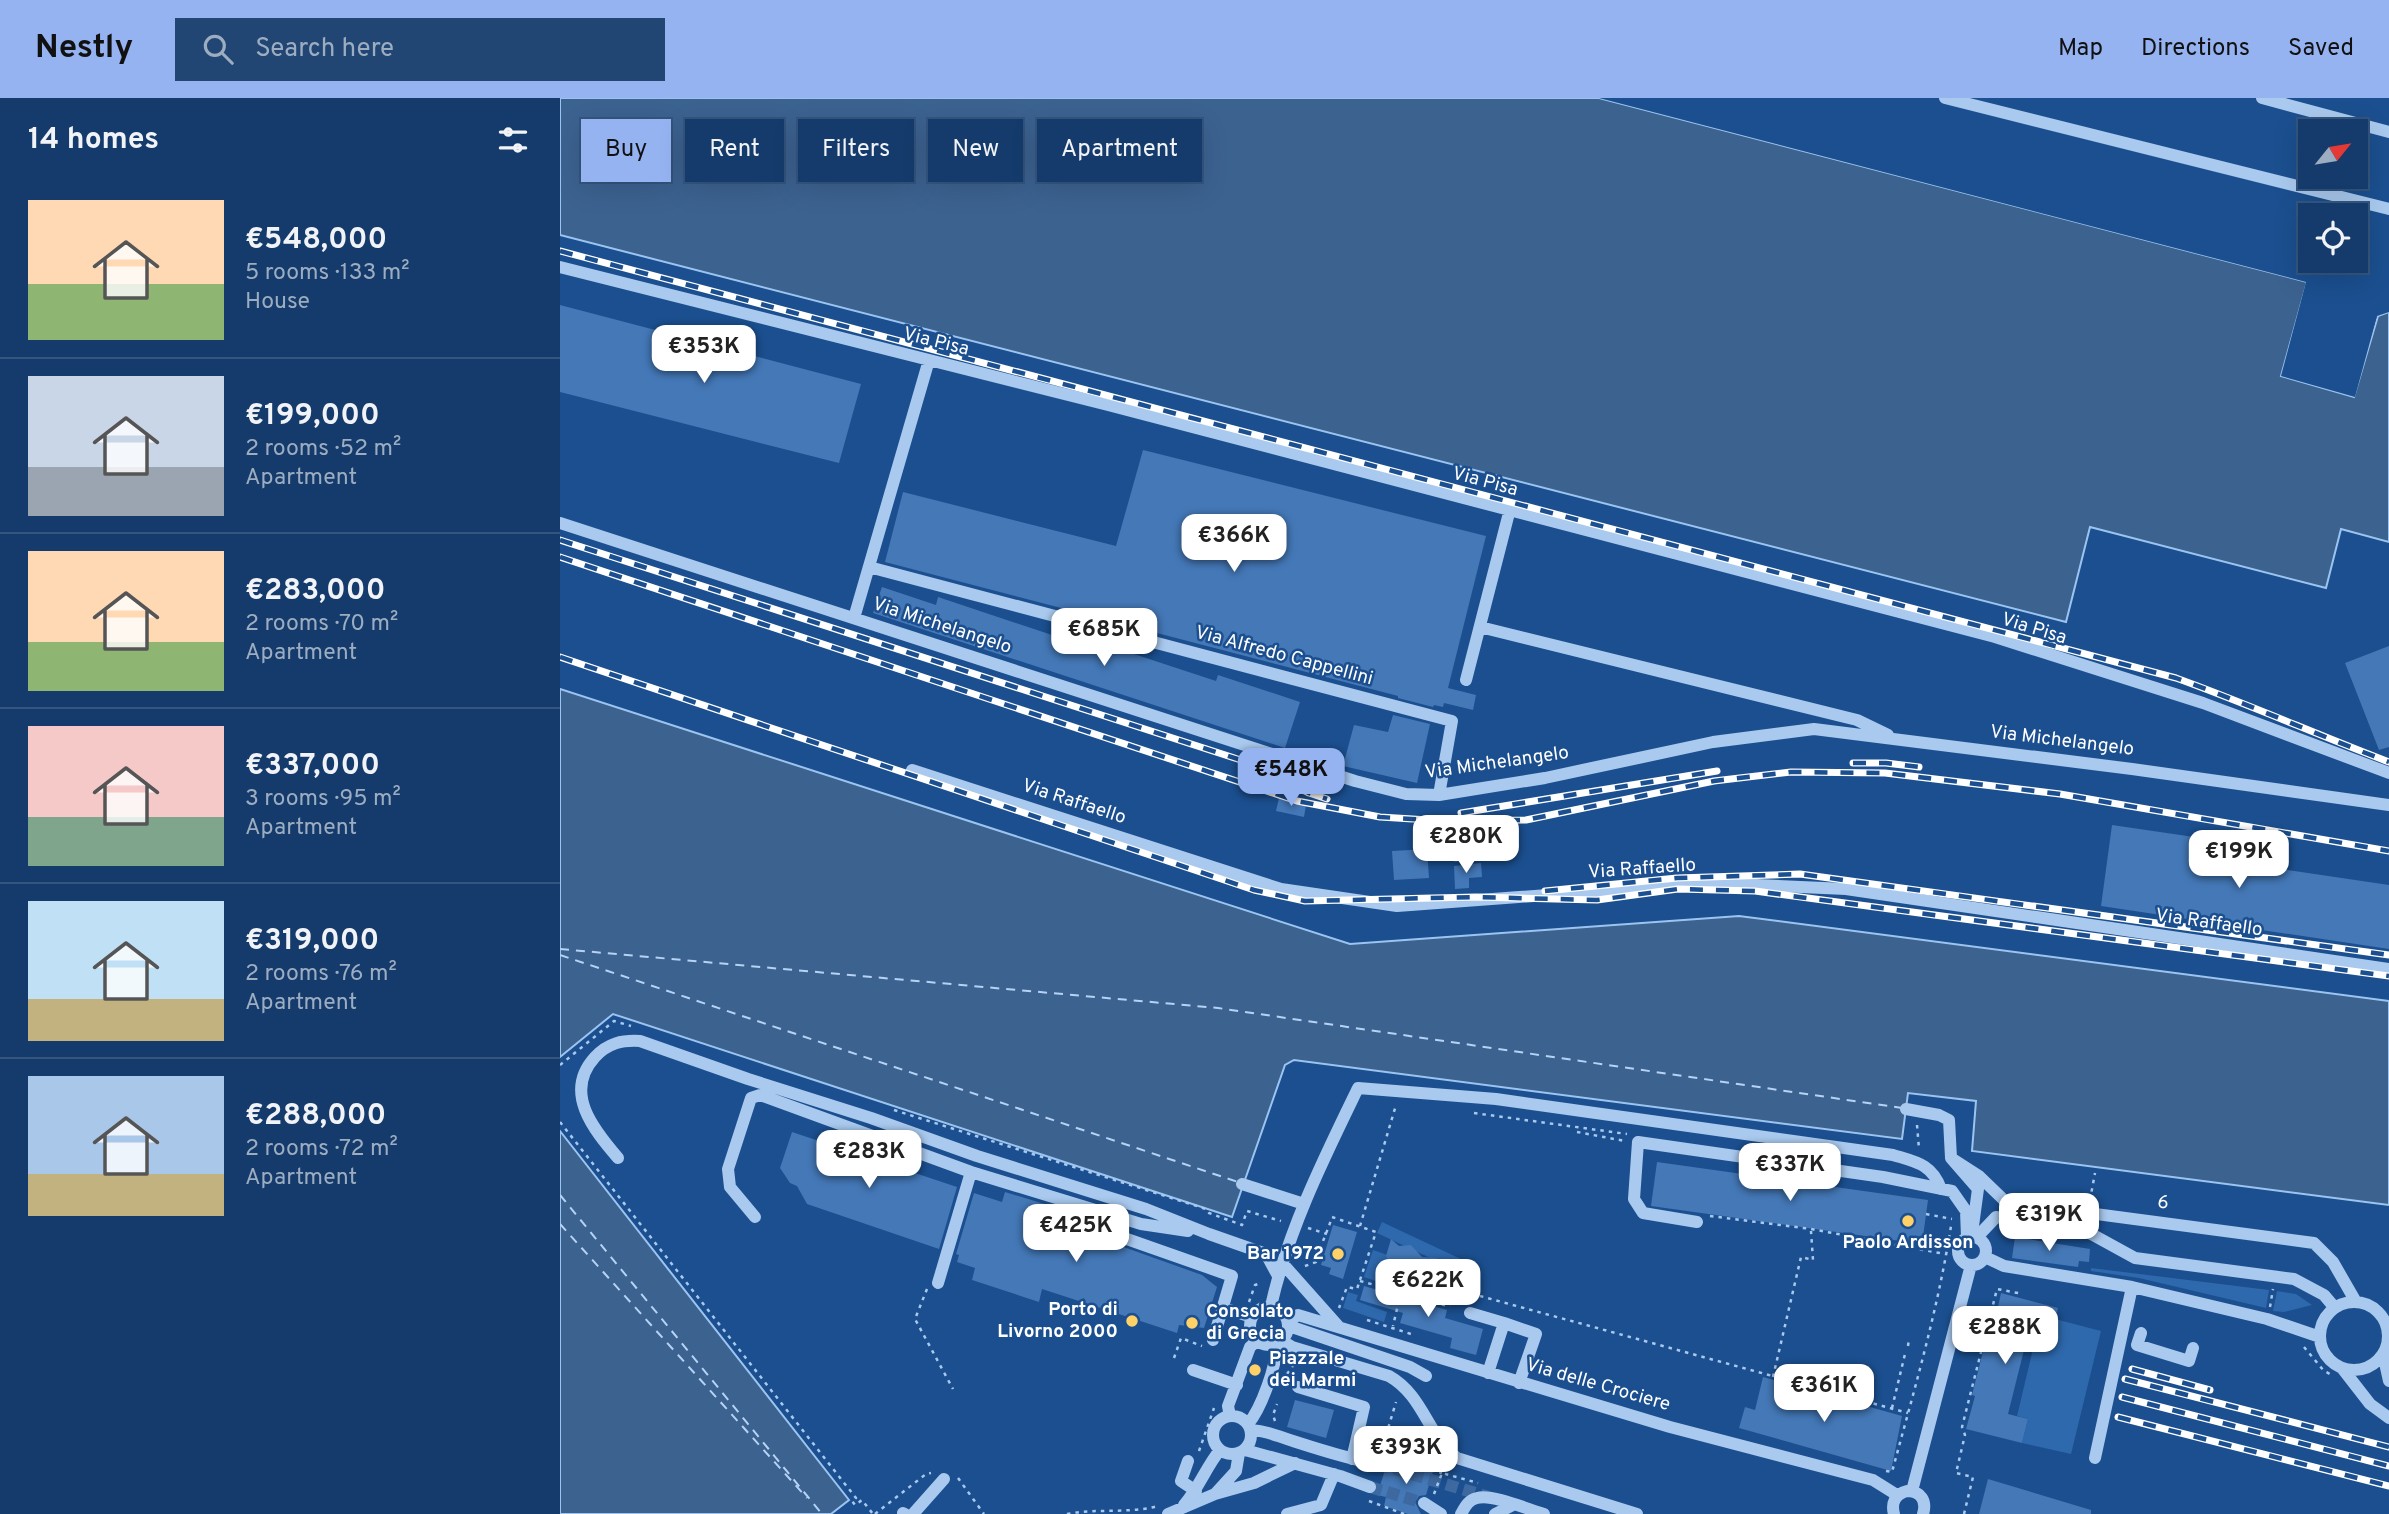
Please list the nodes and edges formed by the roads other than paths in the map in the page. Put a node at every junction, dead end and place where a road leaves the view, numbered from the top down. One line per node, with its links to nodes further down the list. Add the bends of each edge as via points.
1 (1945, 98): 4 (street)
2 (2262, 98): 3 (street)
3 (2389, 132)
4 (2389, 209)
5 (560, 267): 6 (street, Via Pisa)
6 (929, 360): 7 (street, Via Pisa); 9 (street)
7 (1510, 509): 11 (street); 15 (street, Via Pisa, via 1995,637 2203,703)
8 (560, 523): 10 (street, Via Michelangelo)
9 (869, 567): 10 (street); 16 (street, Via Alfredo Cappellini, via 1452,721)
10 (855, 618): 16 (street, Via Michelangelo, via 1367,785 1406,794)
11 (1480, 627): 12 (street); 13 (street, via 1857,720)
12 (1466, 680)
13 (1896, 738): 16 (street, Via Michelangelo, via 1814,729 1713,742); 17 (street, Via Michelangelo)
14 (912, 770): 18 (street, Via Raffaello, via 1281,889 1397,906 1710,883 1846,889)
15 (2389, 773)
16 (1439, 795)
17 (2389, 805)
18 (2389, 969)
19 (1906, 1109): 21 (street, via 1949,1120)
20 (618, 1158): 29 (street, via 592,1127 581,1093 582,1077 608,1046 640,1041)
21 (1951, 1158): 30 (street, via 1978,1188); 36 (street, 6, via 2006,1202 2314,1243 2333,1262)
22 (971, 1172): 26 (street); 27 (street, via 760,1095 751,1098 728,1169 730,1187); 34 (street)
23 (1242, 1184): 25 (street)
24 (1941, 1189): 25 (street, via 1936,1175 1925,1166 1893,1155 1496,1099 1358,1088); 28 (street, via 1638,1142 1637,1208 1643,1213); 30 (street, via 1952,1191 1961,1201)
25 (1304, 1204): 33 (street)
26 (1096, 1210): 29 (street, via 1141,1224); 38 (street, via 1107,1232 1233,1276)
27 (755, 1217)
28 (1697, 1222)
29 (1209, 1234): 33 (street, via 1266,1254)
30 (1972, 1237): 31 (street, via 1985,1245); 32 (street, via 1959,1244 1958,1255); 39 (street, via 1996,1217 2084,1230 2135,1258 2294,1279 2318,1291)
31 (1985, 1257): 32 (street); 35 (street, via 2004,1266)
32 (1971, 1265): 74 (street)
33 (1280, 1270): 37 (street); 44 (street)
34 (938, 1283)
35 (2132, 1287): 46 (street, via 2267,1319); 65 (street)
36 (2356, 1302): 39 (street); 51 (street, via 2375,1309 2384,1320 2388,1341)
37 (1271, 1306): 41 (street, via 1260,1308); 42 (street, via 1284,1312)
38 (1223, 1308): 41 (street); 47 (street)
39 (2335, 1308): 46 (street, via 2324,1320)
40 (1471, 1313): 43 (street)
41 (1252, 1317): 48 (street, via 1250,1330)
42 (1288, 1323): 44 (street, Via delle Crociere, via 1298,1315); 49 (street, via 1288,1332); 55 (street)
43 (1504, 1323): 54 (street); 57 (street, via 1536,1334)
44 (1339, 1328): 54 (street, Via delle Crociere)
45 (2141, 1333): 50 (street, via 2137,1345 2189,1361)
46 (2320, 1337): 52 (street, via 2326,1355)
47 (1213, 1340)
48 (1257, 1340): 49 (street, via 1269,1345); 58 (street)
49 (1279, 1342): 62 (street); 87 (street, via 1403,1384 1446,1449 1457,1458)
50 (2193, 1348)
51 (2383, 1354): 52 (street, via 2365,1368); 56 (street)
52 (2341, 1368): 61 (street, via 2370,1404)
53 (1193, 1370): 58 (street)
54 (1488, 1373): 57 (street, Via delle Crociere)
55 (1426, 1376)
56 (2389, 1381)
57 (1519, 1382): 76 (street, Via delle Crociere, via 1873,1480)
58 (1237, 1385): 60 (street, via 1228,1406)
59 (1298, 1387): 66 (street, via 1364,1407)
60 (1230, 1416): 62 (street, via 1240,1417); 63 (street, via 1215,1427 1213,1439)
61 (2389, 1418)
62 (1250, 1427): 64 (street, via 1251,1441); 66 (street)
63 (1220, 1450): 64 (street, via 1232,1455); 73 (street)
64 (1242, 1452): 69 (street); 75 (street, via 1236,1471)
65 (2095, 1458)
66 (1352, 1459): 67 (street)
67 (1378, 1460)
68 (1188, 1461): 73 (street, via 1181,1480)
69 (1295, 1463): 71 (street); 75 (street, via 1254,1483)
70 (944, 1474): 82 (street)
71 (1334, 1474): 72 (street); 83 (street, via 1321,1505)
72 (1370, 1488)
73 (1196, 1491): 80 (street)
74 (1912, 1491): 76 (street); 89 (street, via 1923,1499)
75 (1215, 1494): 80 (street)
76 (1897, 1495): 88 (street)
77 (1424, 1503): 84 (street)
78 (1513, 1505): 81 (street); 85 (street, via 1478,1498); 86 (street)
79 (1167, 1508): 80 (street)
80 (1181, 1508)
81 (1536, 1513)
82 (907, 1514)
83 (1287, 1514)
84 (1440, 1514)
85 (1461, 1514)
86 (1495, 1514)
87 (1637, 1514)
88 (1894, 1514)
89 (1923, 1514)

